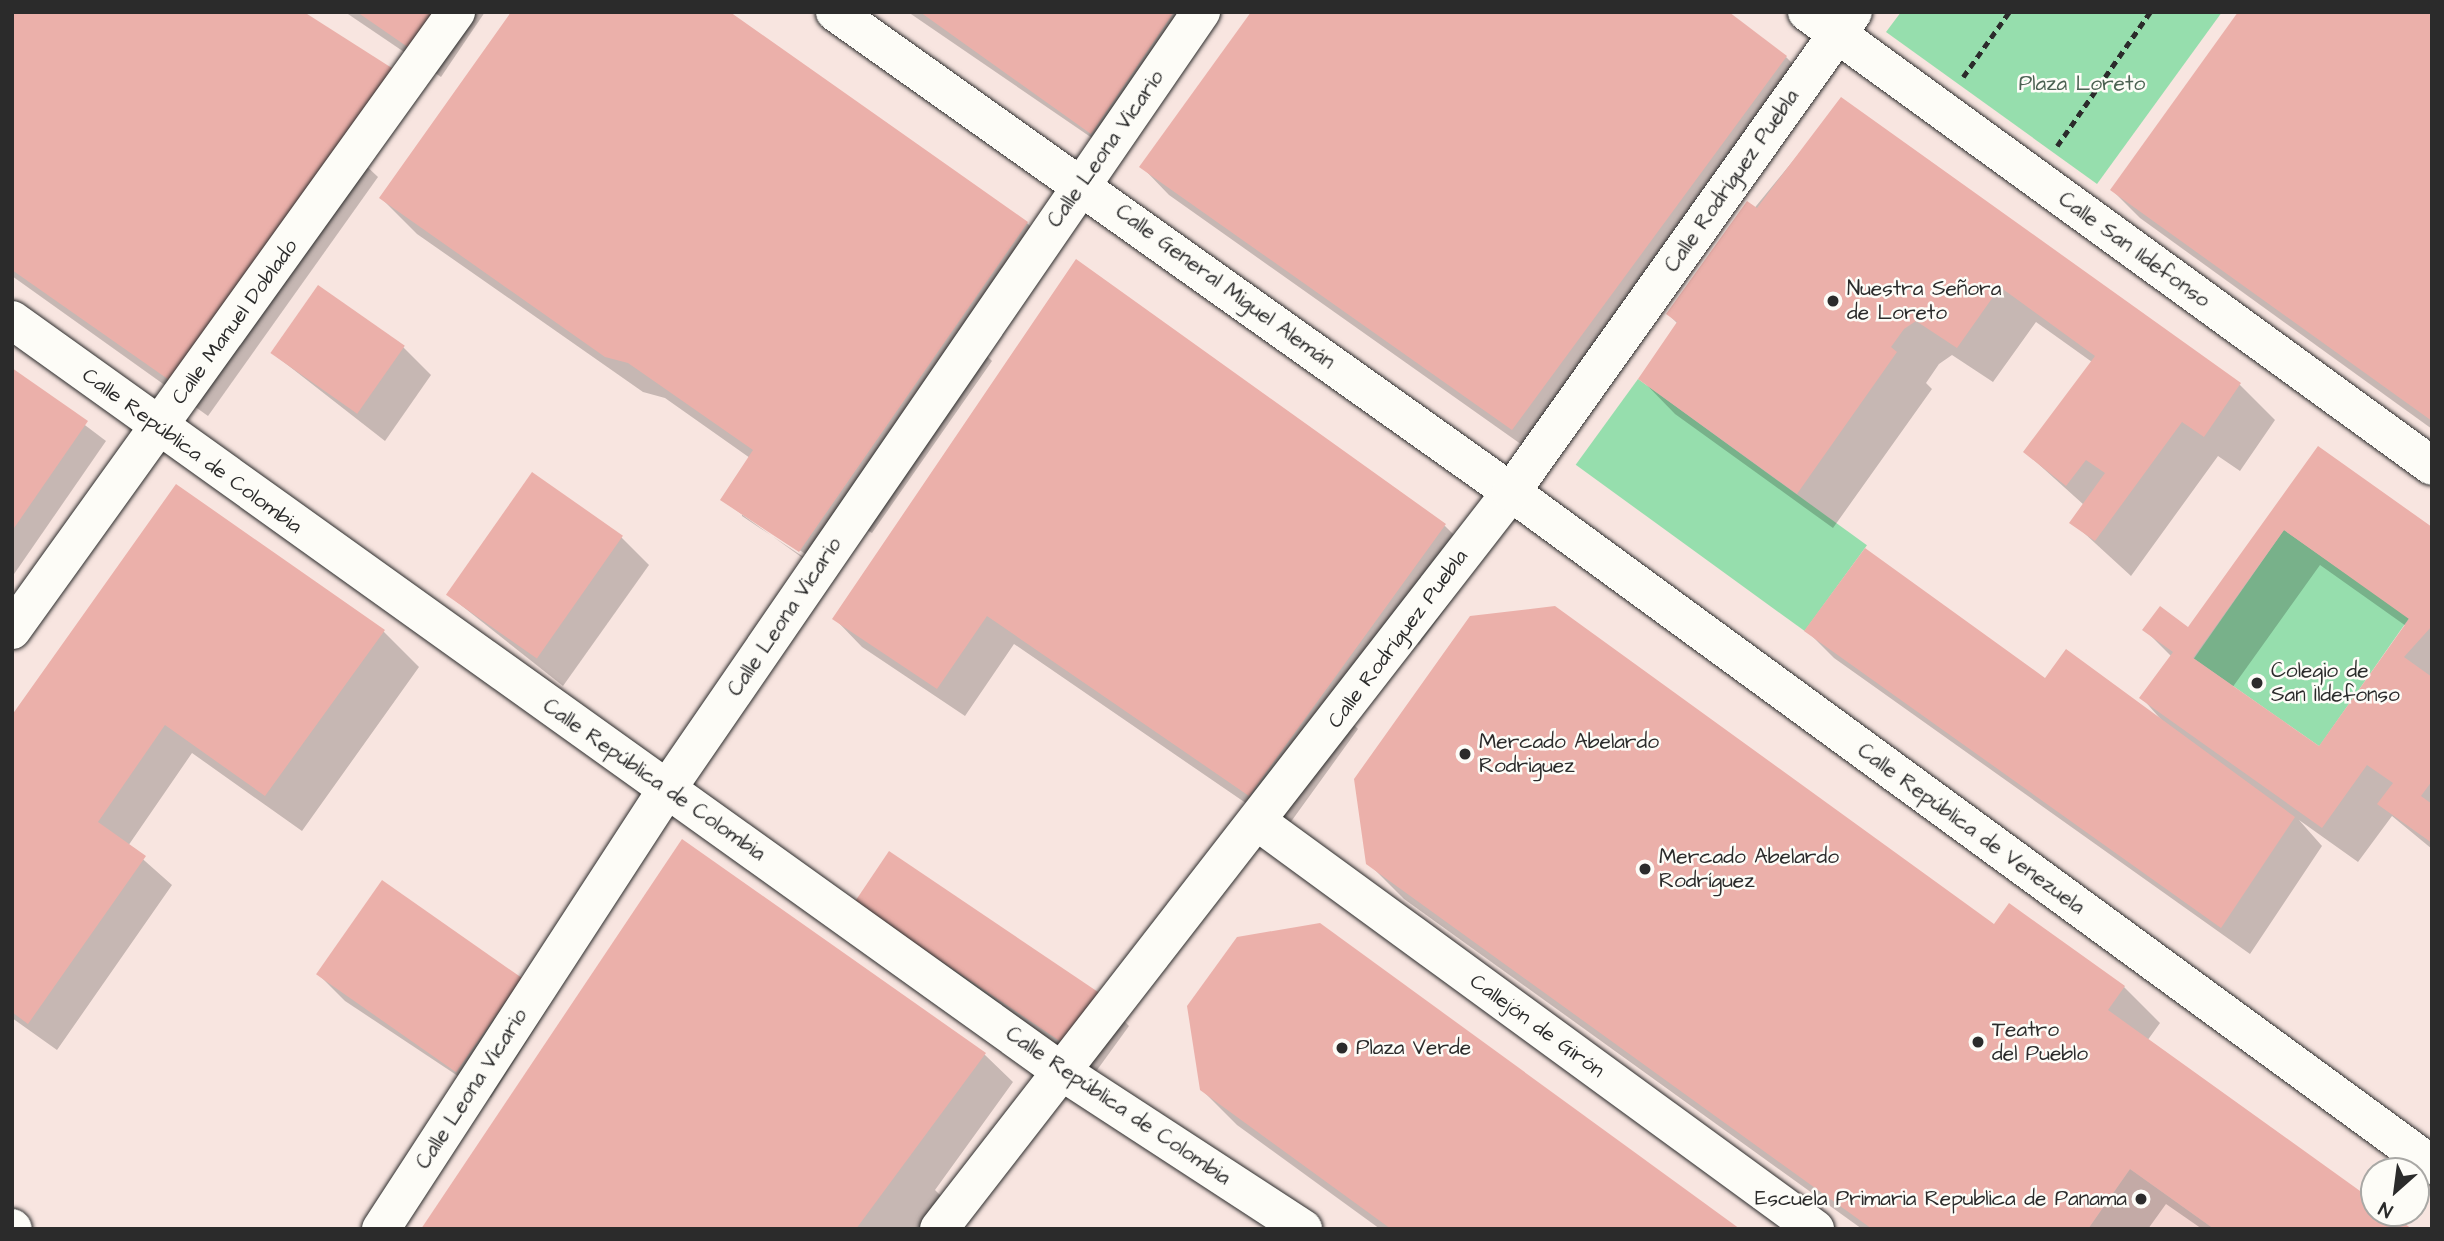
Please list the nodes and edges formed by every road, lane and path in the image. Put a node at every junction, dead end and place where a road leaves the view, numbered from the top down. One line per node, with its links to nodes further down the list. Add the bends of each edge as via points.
1 (456, 12): 11 (street, Calle Manuel Doblado)
2 (835, 12): 9 (street, Calle General Miguel Alemán)
3 (1201, 12): 9 (street, Calle Leona Vicario)
4 (2009, 12): 7 (path)
5 (2150, 12): 8 (path)
6 (1832, 20): 7 (street, Calle San Ildefonso); 13 (street, Calle Rodríguez Puebla)
7 (1940, 109): 8 (street, Calle San Ildefonso)
8 (2035, 178): 12 (street, Calle San Ildefonso)
9 (1081, 184): 13 (street, Calle General Miguel Alemán); 15 (street, Calle Leona Vicario)
10 (12, 320): 11 (street, Calle República de Colombia)
11 (159, 428): 14 (street, Calle Manuel Doblado); 15 (street, Calle República de Colombia)
12 (2432, 466)
13 (1511, 492): 16 (street, Calle Rodríguez Puebla); 18 (street, Calle República de Venezuela)
14 (12, 630)
15 (667, 789): 17 (street, Calle República de Colombia); 19 (street, Calle Leona Vicario)
16 (1258, 822): 17 (street, Calle Rodríguez Puebla); 22 (street, Callejón de Girón)
17 (1061, 1071): 20 (street, Calle Rodríguez Puebla); 21 (street, Calle República de Colombia)
18 (2432, 1166)
19 (381, 1229)
20 (939, 1229)
21 (1303, 1229)
22 (1815, 1229)

